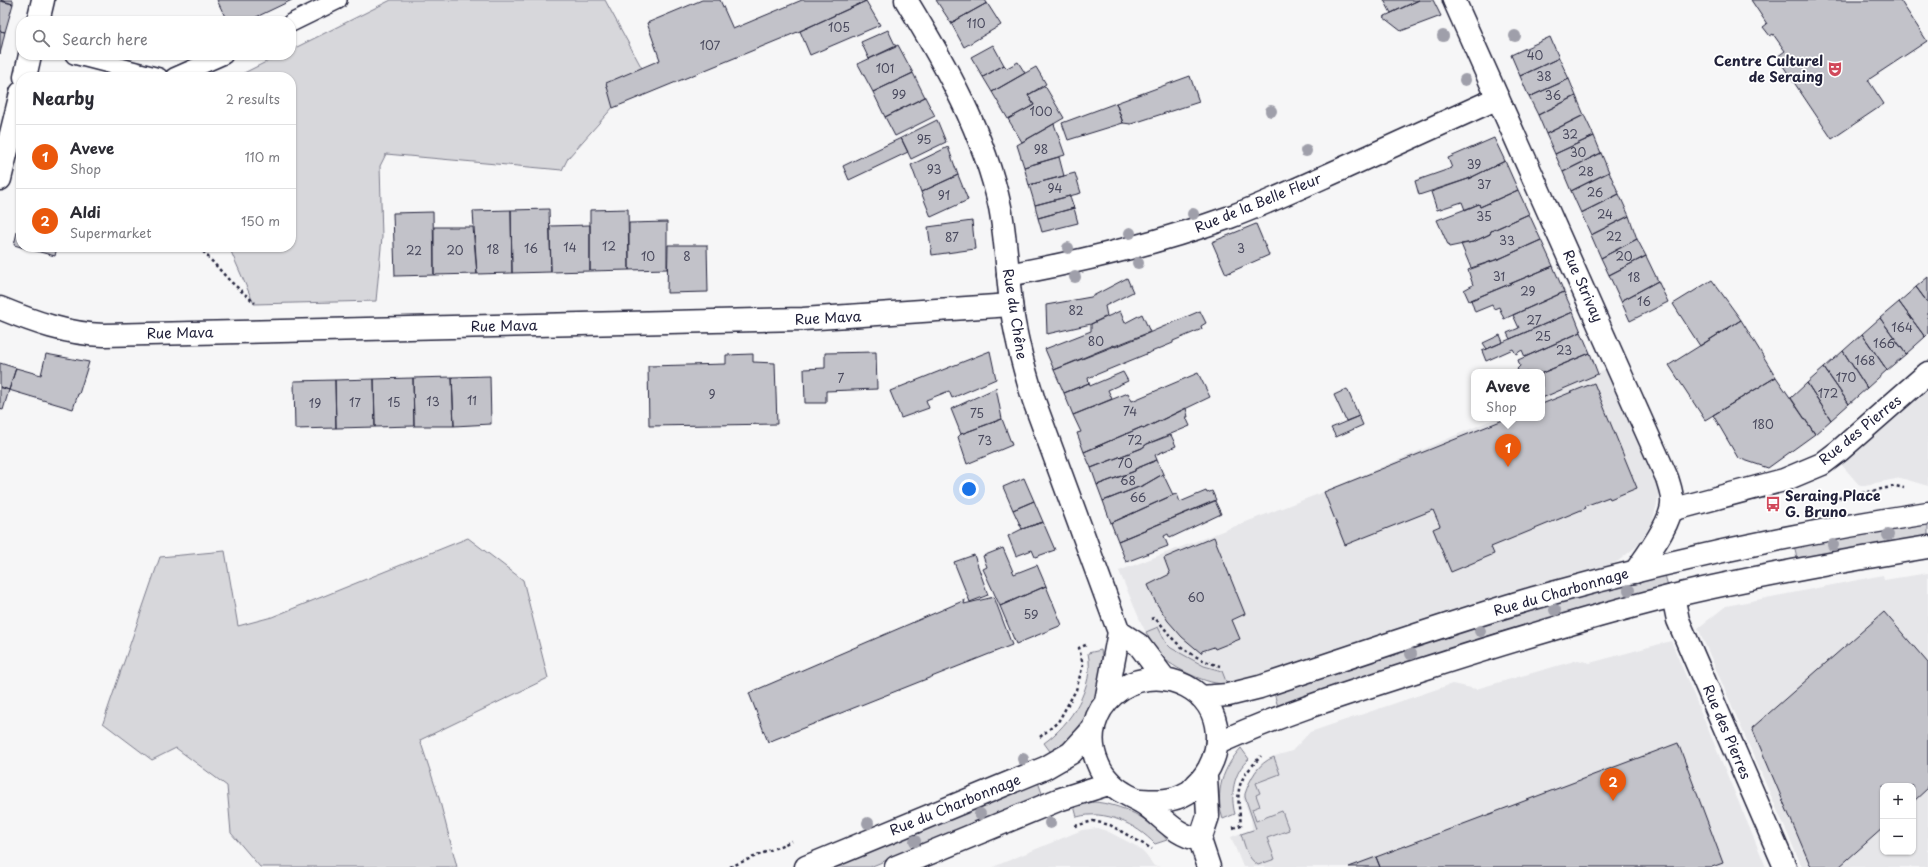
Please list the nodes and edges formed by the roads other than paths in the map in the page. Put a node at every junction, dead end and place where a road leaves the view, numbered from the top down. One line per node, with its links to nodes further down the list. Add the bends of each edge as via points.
1 (44, 0): 5 (main road)
2 (338, 0): 6 (lane)
3 (906, 0): 16 (main road, Rue du Chêne, via 957,90 981,146 1000,206)
4 (1454, 0): 13 (main road, Rue Strivay)
5 (39, 16)
6 (296, 21)
7 (29, 60): 10 (main road)
8 (93, 60): 11 (lane)
9 (213, 60): 12 (lane)
10 (26, 72)
11 (140, 72)
12 (185, 72)
13 (1498, 98): 16 (main road, Rue de la Belle Fleur, via 1270,201 1231,216 1127,249); 20 (main road, Rue Strivay, via 1663,464 1673,500)
14 (16, 113): 15 (main road)
15 (0, 179)
16 (1008, 275): 17 (main road, Rue du Chêne)
17 (1011, 305): 18 (main road, Rue Mava, via 803,319 87,334 51,327); 25 (main road, Rue du Chêne, via 1024,368 1034,401)
18 (0, 308)
19 (1928, 374): 20 (main road, Rue des Pierres, via 1822,464 1784,480)
20 (1671, 510): 23 (main road, Rue Strivay, via 1660,534)
21 (1928, 513): 23 (main road, Rue du Charbonnage, via 1779,539)
22 (1928, 547): 24 (main road, via 1812,566)
23 (1635, 572): 27 (main road, Rue du Charbonnage, via 1526,601 1260,688 1228,695)
24 (1673, 596): 30 (main road, via 1502,643 1270,719); 38 (main road, Rue des Pierres, via 1678,620)
25 (1118, 632): 26 (main road, via 1139,645); 28 (main road, Rue du Chêne)
26 (1164, 678): 27 (main road, Rue du Chêne, via 1190,688); 28 (main road, Rue du Chêne, via 1143,679 1123,687)
27 (1201, 697): 30 (main road, Rue du Chêne, via 1216,726)
28 (1106, 701): 29 (main road, Rue du Chêne)
29 (1094, 728): 32 (main road, Rue du Chêne, via 1093,746 1098,765); 35 (main road, Rue du Charbonnage, via 1071,753 1045,768)
30 (1218, 742): 31 (main road, Rue du Chêne, via 1214,760)
31 (1206, 776): 33 (main road, Rue du Chêne, via 1188,793 1176,798 1164,802); 34 (main road, Rue du Chêne, via 1208,816)
32 (1111, 783): 33 (main road, Rue du Chêne, via 1122,793); 36 (main road, via 1058,800)
33 (1140, 800): 34 (main road, Rue du Chêne, via 1185,836)
34 (1200, 840): 37 (main road)
35 (806, 867)
36 (896, 867)
37 (1209, 867)
38 (1785, 867)

